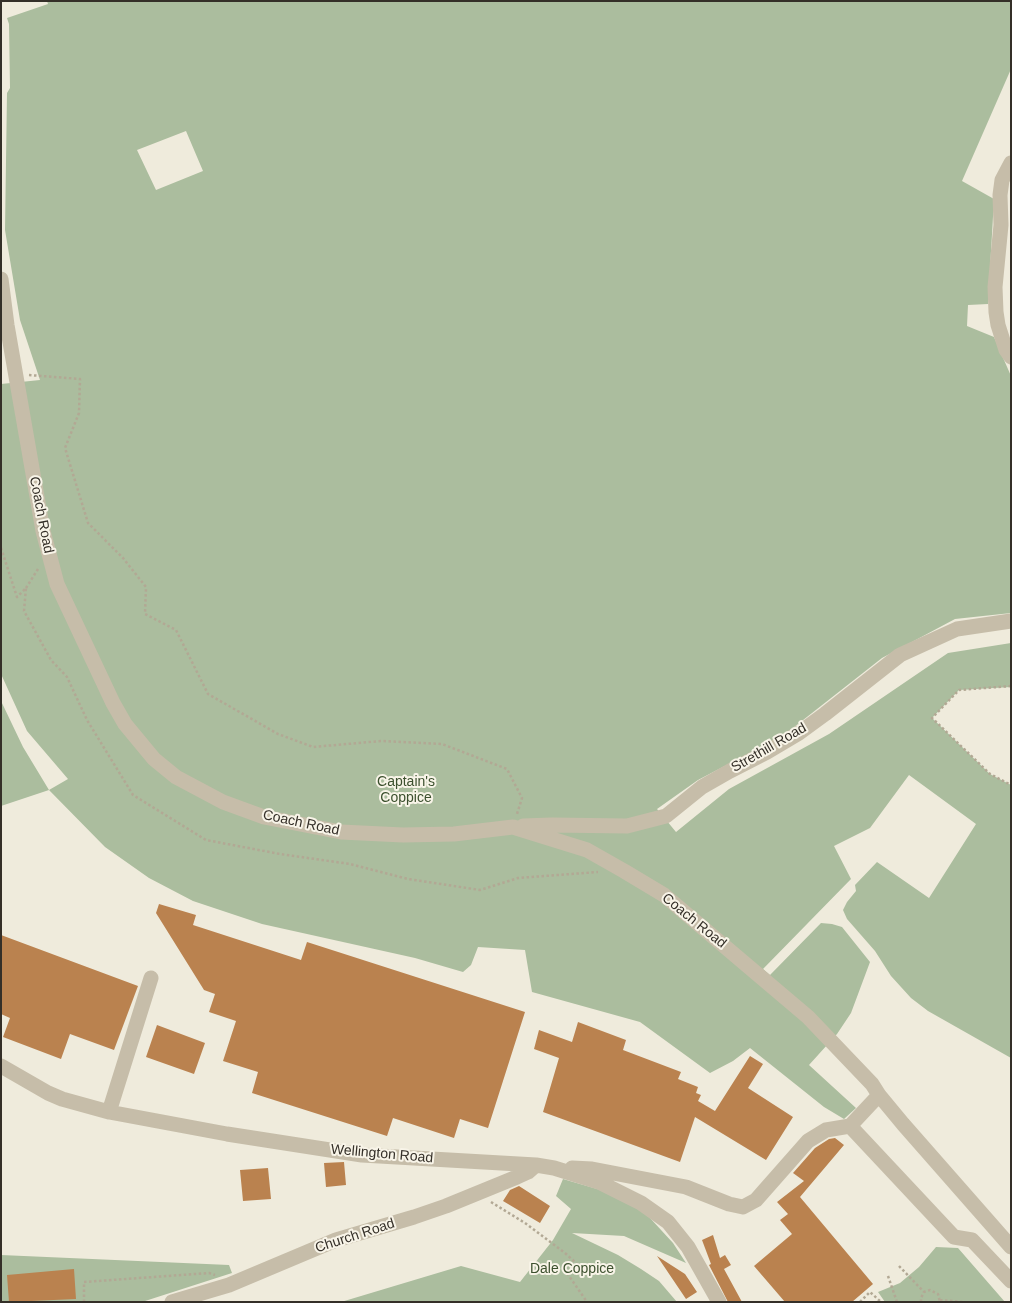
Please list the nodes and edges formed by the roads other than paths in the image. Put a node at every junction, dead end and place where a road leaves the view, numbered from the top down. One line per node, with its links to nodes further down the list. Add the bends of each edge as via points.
1 (1011, 163): 3 (street, via 1002,180 1000,195 1001,225 995,287 998,325)
2 (1, 279): 5 (street, Coach Road, via 49,558 57,584 117,710 154,759 176,777 223,802 264,817 341,832 454,834)
3 (1011, 357)
4 (1011, 621): 5 (street, Strethill Road, via 957,629 900,655 799,733 702,787 666,816 627,826 552,824)
5 (513, 827): 8 (street, Coach Road, via 587,850 664,895 808,1017 872,1084)
6 (152, 978): 9 (street)
7 (1, 1066): 9 (street, Wellington Road, via 48,1094)
8 (878, 1095): 10 (street); 13 (street, Coach Road)
9 (110, 1112): 11 (street, Wellington Road, via 362,1155)
10 (850, 1126): 12 (street, via 826,1130 808,1141 756,1200 743,1207 686,1187 592,1168); 14 (street, via 954,1237 972,1240)
11 (536, 1165): 12 (street, Wellington Road); 15 (street, Church Road, via 477,1194 336,1240 229,1285)
12 (554, 1168): 16 (street, Wellington Road, via 599,1182 655,1212 688,1247)
13 (1011, 1246)
14 (1011, 1282)
15 (172, 1302)
16 (719, 1302)

